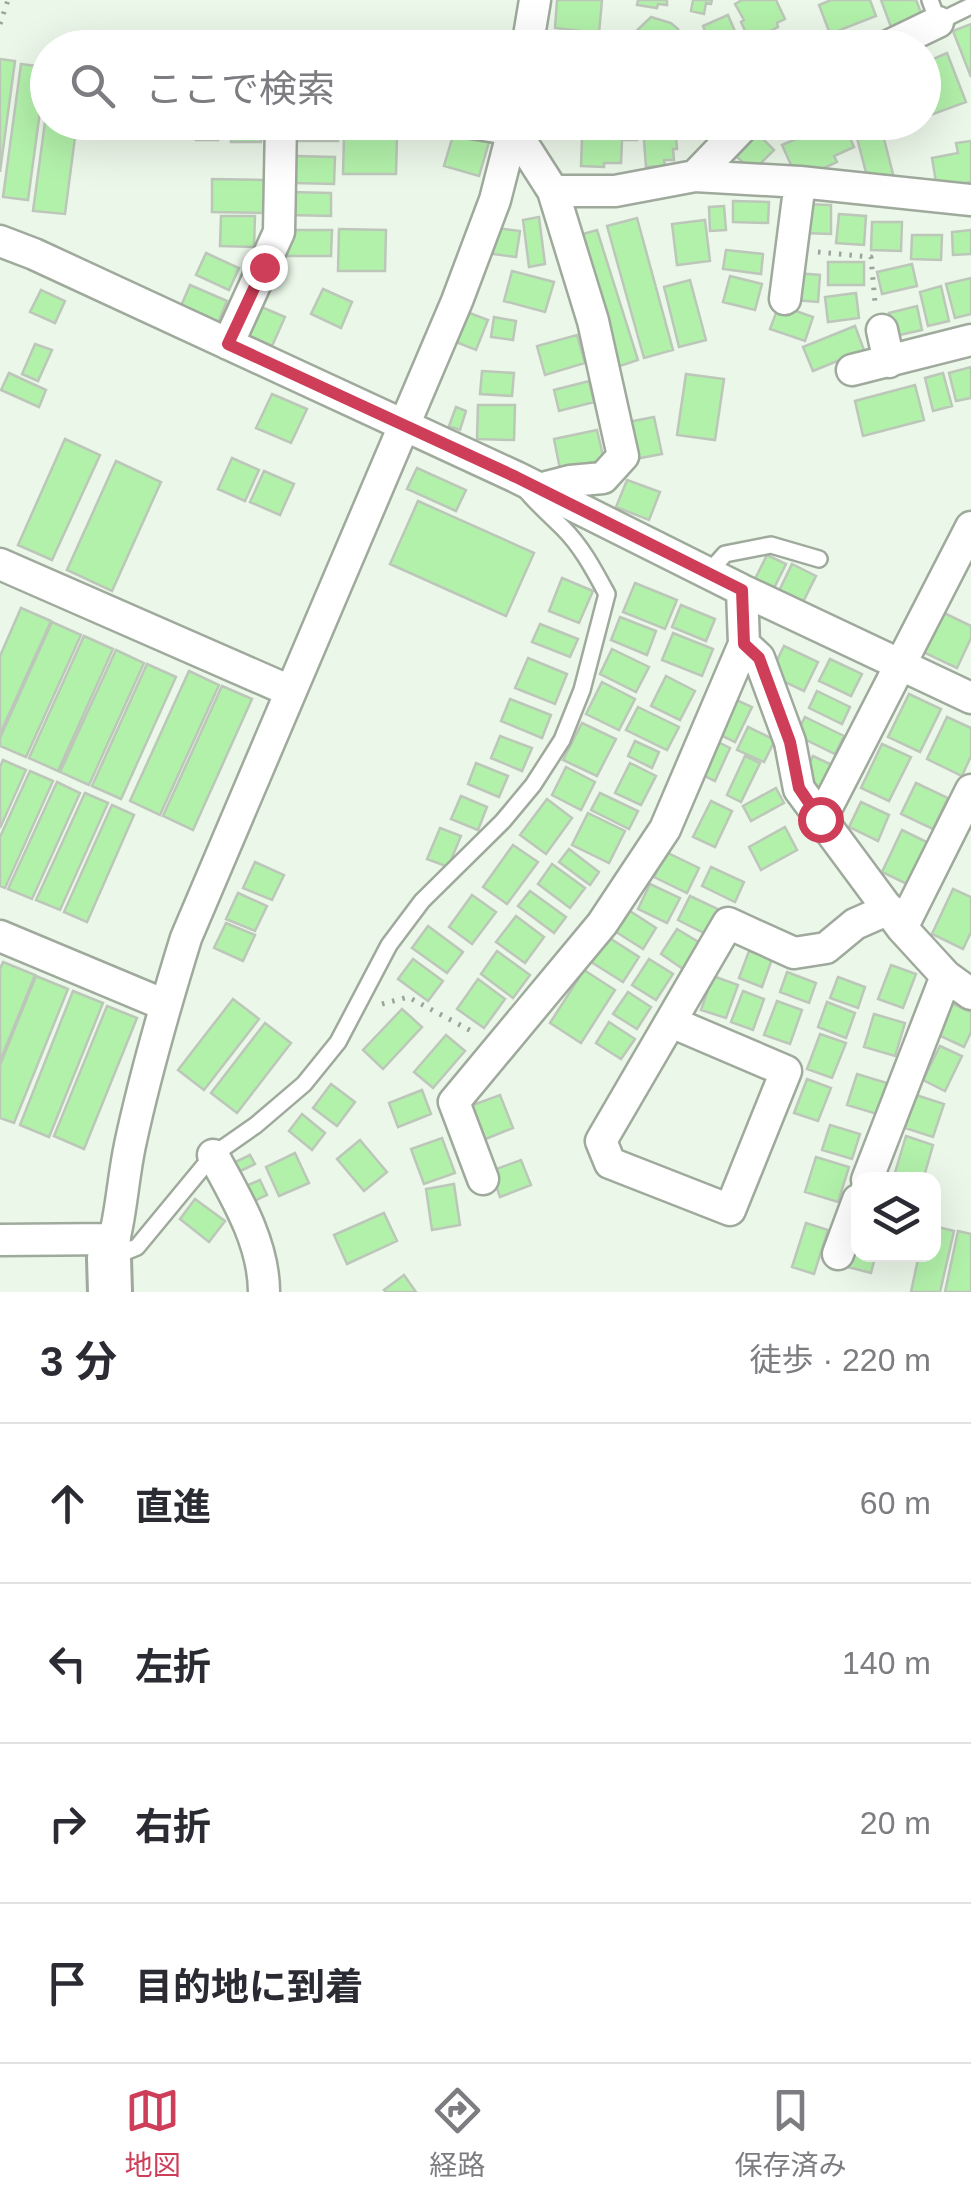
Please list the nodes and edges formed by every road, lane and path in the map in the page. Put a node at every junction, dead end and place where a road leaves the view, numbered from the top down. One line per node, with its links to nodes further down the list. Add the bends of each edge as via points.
1 (8, 0): 5 (path)
2 (535, 0): 6 (street)
3 (971, 6): 4 (lane)
4 (934, 11): 7 (street)
5 (0, 24)
6 (531, 30)
7 (908, 30)
8 (281, 140): 21 (street, via 278,232)
9 (511, 140): 24 (street, via 480,244)
10 (523, 140): 14 (street)
11 (730, 140): 12 (street)
12 (695, 176): 13 (street); 14 (street, via 614,192)
13 (800, 182): 15 (street); 17 (street)
14 (553, 191): 25 (street, via 624,456 604,478)
15 (971, 200)
16 (0, 241): 21 (street)
17 (792, 249): 18 (street); 19 (path, via 871,257)
18 (785, 299)
19 (882, 330): 22 (street)
20 (971, 340): 22 (street)
21 (228, 344): 24 (street)
22 (889, 362): 23 (street)
23 (852, 370)
24 (403, 426): 25 (street); 33 (street)
25 (527, 483): 29 (street); 41 (lane, via 607,594 582,690 562,740 533,785 422,901)
26 (971, 527): 32 (street)
27 (819, 559): 29 (lane, via 771,544 724,554)
28 (0, 564): 33 (street)
29 (709, 572): 30 (street)
30 (742, 590): 31 (street); 32 (street)
31 (744, 644): 36 (street, via 759,658 799,788); 43 (street, via 665,829 602,924)
32 (901, 666): 34 (street); 36 (street)
33 (290, 691): 40 (street, via 186,938)
34 (971, 698)
35 (971, 790): 37 (street)
36 (820, 819): 37 (street)
37 (896, 918): 39 (street); 42 (street, via 855,924 826,948 794,952 728,923)
38 (0, 936): 40 (street)
39 (958, 985): 45 (street)
40 (165, 1006): 50 (street, via 130,1146)
41 (355, 1011): 43 (path, via 408,997); 44 (lane, via 304,1084)
42 (670, 1022): 42 (street, via 601,1141 610,1163 730,1210 786,1072)
43 (500, 1047): 46 (street, via 454,1102)
44 (213, 1155): 50 (lane, via 137,1247); 51 (street, via 258,1251)
45 (870, 1172)
46 (483, 1180)
47 (851, 1219): 49 (street)
48 (0, 1240): 50 (street)
49 (838, 1254)
50 (111, 1263)
51 (264, 1292)

